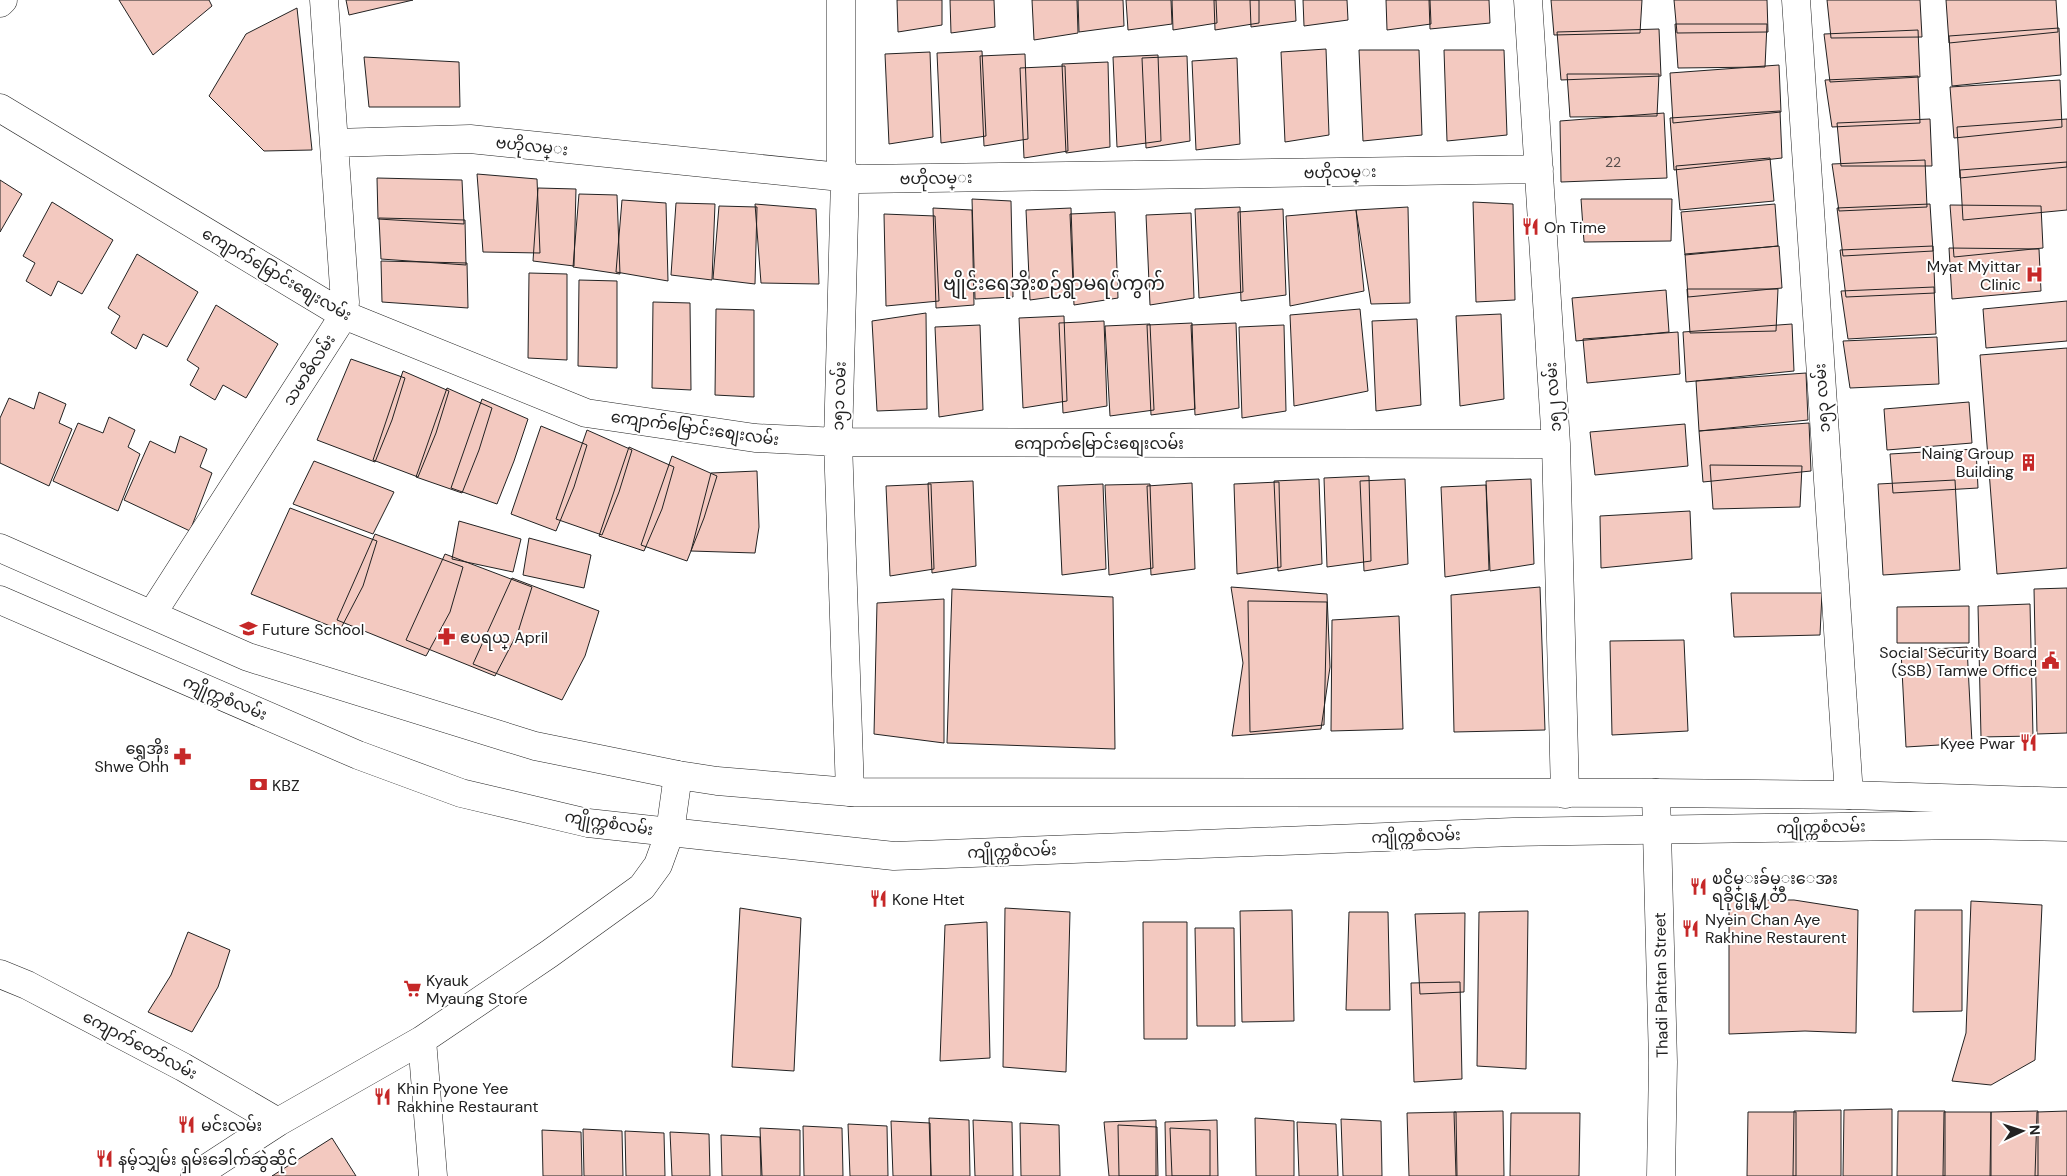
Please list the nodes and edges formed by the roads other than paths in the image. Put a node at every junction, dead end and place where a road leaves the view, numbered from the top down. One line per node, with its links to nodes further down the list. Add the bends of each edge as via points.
1 (3, 0): 6 (street)
2 (324, 0): 8 (street, သမာဓိလမ်း)
3 (841, 0): 10 (street, ၁၅၁ လမ်း, via 841,162)
4 (1528, 0): 9 (street, ၁၅၂ လမ်း)
5 (1796, 0): 21 (street, ၁၅၃ လမ်း)
6 (0, 3)
7 (0, 108): 11 (street, ကျောက်မြောင်းစျေးလမ်း)
8 (334, 143): 10 (street, ဗဟိုလမ္း, via 470,139); 11 (street, သမာဓိလမ်း)
9 (1539, 169): 10 (street, ဗဟိုလမ္း); 13 (street, ၁၅၂ လမ်း)
10 (845, 179): 12 (street, ၁၅၁ လမ်း)
11 (344, 315): 12 (street, ကျောက်မြောင်းစျေးလမ်း, via 586,413 754,438); 16 (street, သမာဓိလမ်း)
12 (838, 442): 13 (street, ကျောက်မြောင်းစျေးလမ်း); 18 (street, ၁၅၁ လမ်း)
13 (1556, 444): 19 (street, ၁၅၂ လမ်း)
14 (0, 548): 16 (street, ကျိုက္ကစံလမ်း)
15 (0, 600): 25 (street, ကျိုက္ကစံလမ်း, via 358,755 461,793 588,823)
16 (152, 614): 17 (street, ကျိုက္ကစံလမ်း, via 248,657 535,746)
17 (678, 776): 18 (street, ကျိုက္ကစံလမ်း); 25 (street)
18 (850, 792): 19 (street, ကျိုက္ကစံလမ်း)
19 (1565, 794): 20 (street, ကျိုက္ကစံလမ်း)
20 (1656, 794): 21 (street, ကျိုက္ကစံလမ်း); 24 (street, Thadi Pahtan Street)
21 (1848, 795): 22 (street, ကျိုက္ကစံလမ်း)
22 (2067, 802)
23 (2067, 827): 24 (street, ကျိုက္ကစံလမ်း, via 1964,824)
24 (1657, 830): 25 (street, ကျိုက္ကစံလမ်း, via 1513,832 894,856); 31 (street, Thadi Pahtan Street, via 1663,1062)
25 (670, 832): 27 (street, via 658,865 642,887)
26 (0, 974): 28 (street, ကျောက်တော်လမ်း, via 183,1067)
27 (422, 1040): 28 (street); 30 (street)
28 (278, 1122): 29 (street)
29 (194, 1176)
30 (434, 1176)
31 (1660, 1176)

